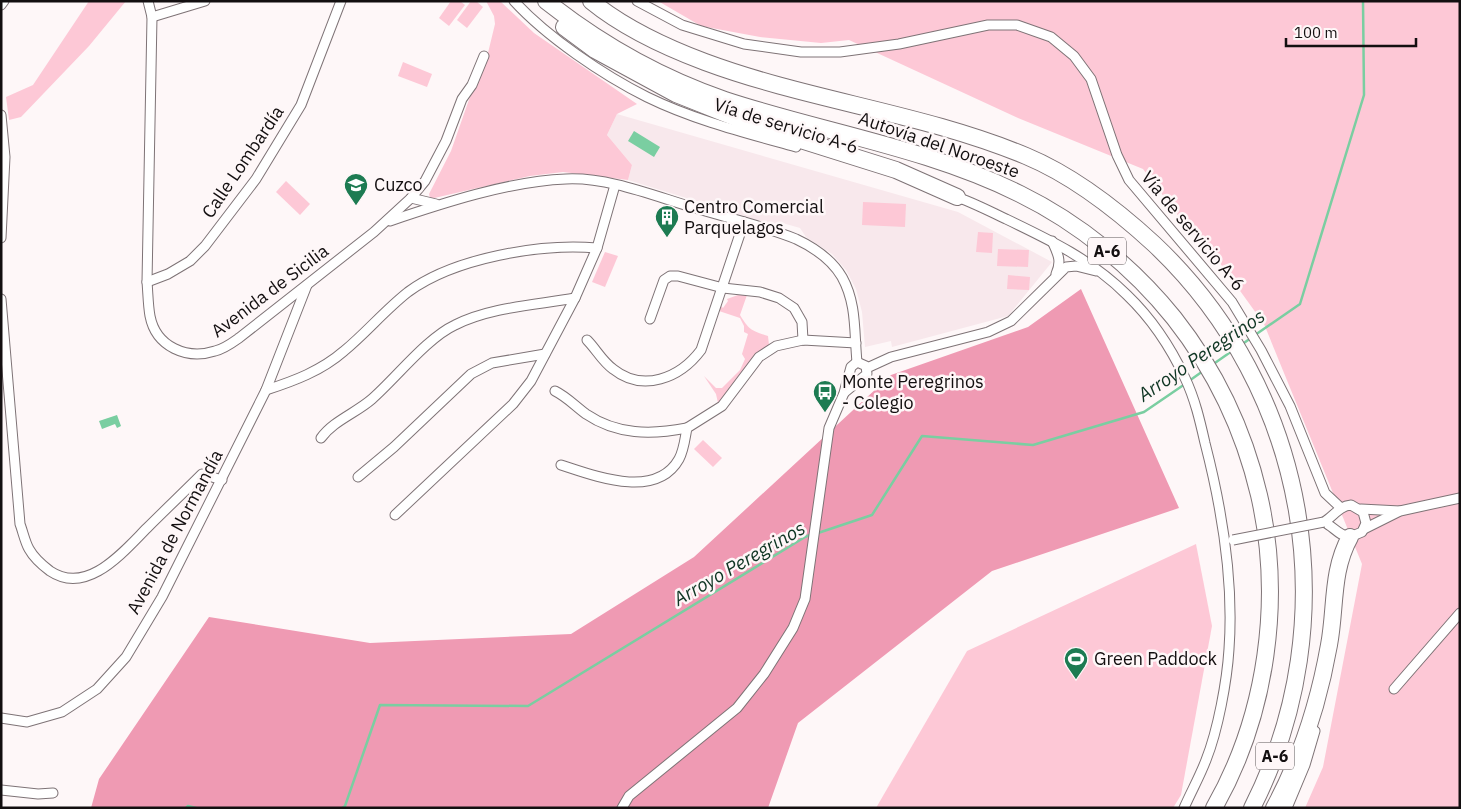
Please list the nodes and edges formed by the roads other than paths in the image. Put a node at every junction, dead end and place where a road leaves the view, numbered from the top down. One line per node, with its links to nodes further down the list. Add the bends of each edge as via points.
1 (4, 1): 9 (street)
2 (148, 1): 10 (street, Avenida de Sicilia)
3 (205, 1): 10 (street)
4 (341, 1): 25 (street, Calle Lombardía, via 300,105 256,179 190,261)
5 (514, 1): 15 (street, Vía de servicio A-6, via 577,55 647,97 714,123 896,175)
6 (591, 1): 68 (highway, Autovía del Noroeste / A-6, via 605,13 670,49 736,73 802,94 980,138 1030,158 1085,188 1128,220 1177,266 1210,306 1245,358 1284,454 1298,516 1305,583 1300,658 1287,721)
7 (637, 1): 51 (street, Vía de servicio A-6, via 682,25 744,44 801,52 840,52 899,44 988,25 1017,25 1051,37 1074,56 1091,79 1129,180 1232,302 1262,350 1290,406 1325,493)
8 (547, 2): 15 (highway, via 553,18 594,50 676,94 759,127 896,170); 67 (highway, Autovía del Noroeste / A-6, via 612,47 672,78 724,99 908,152 1020,194 1082,231 1113,255 1158,299 1190,338 1236,423 1252,468 1267,538 1270,587 1266,654 1254,712 1235,767)
9 (1, 5)
10 (152, 17): 25 (street, Avenida de Sicilia)
11 (484, 56): 16 (street, Avenida de Sicilia, via 472,85 462,99 446,142)
12 (1, 115): 14 (street, via 5,157)
13 (615, 185): 17 (street, via 592,180 546,180); 19 (street); 22 (street)
14 (2, 193): 20 (street)
15 (957, 197): 21 (street, Vía de servicio A-6)
16 (412, 198): 17 (street); 18 (street, Avenida de Sicilia)
17 (438, 204): 18 (street)
18 (386, 222): 26 (street, Avenida de Sicilia)
19 (744, 222): 27 (street); 34 (street, via 797,240 829,262 851,296)
20 (1, 238)
21 (1052, 241): 23 (street, Vía de servicio A-6); 24 (street, via 1060,265)
22 (597, 248): 28 (street); 40 (street, via 545,248 462,264 408,292 335,358 298,380)
23 (1101, 272): 24 (street, via 1066,267); 54 (street, Vía de servicio A-6, via 1128,295 1158,330 1186,379 1212,471)
24 (1053, 279): 37 (street, via 1016,317 996,329 891,357)
25 (147, 282): 26 (street, Avenida de Sicilia, via 150,318 158,334 171,348 185,354 217,351 239,338)
26 (307, 285): 40 (street, Avenida de Normandía)
27 (723, 288): 31 (street, via 670,276 660,286); 32 (street, via 701,350 690,365 674,375 644,381 627,377 614,370); 33 (street, via 760,292 779,298 794,308 802,322)
28 (575, 298): 35 (street); 44 (street, via 498,311 454,325 371,400 327,429)
29 (1, 299): 30 (street)
30 (1, 319): 47 (street, via 20,524 29,549 54,574 82,578 100,570 119,556 202,474)
31 (650, 319)
32 (587, 340)
33 (802, 340): 34 (street); 43 (street, via 776,346 760,357 722,406)
34 (856, 344): 36 (street)
35 (545, 354): 46 (street, via 492,363 471,374 394,447); 52 (street, via 531,381 513,404)
36 (857, 362): 37 (street); 38 (street)
37 (867, 368): 39 (street, via 867,374)
38 (851, 372): 39 (street); 42 (street)
39 (860, 379): 42 (street)
40 (266, 390): 47 (street, Avenida de Normandía)
41 (554, 391): 43 (street, via 592,418 619,430 655,434)
42 (844, 393): 65 (street, via 829,428 805,599 794,628 737,708 629,796)
43 (687, 428): 45 (street, via 680,457 673,468 660,476 623,481)
44 (321, 438)
45 (561, 465)
46 (358, 476)
47 (222, 480): 61 (street, Avenida de Normandía, via 130,650 97,689 62,712 27,722)
48 (1460, 498): 50 (street)
49 (1361, 509): 50 (street); 51 (street, via 1351,505); 56 (street, via 1366,519)
50 (1400, 511): 56 (street)
51 (1338, 512): 53 (street); 55 (street)
52 (395, 515)
53 (1324, 522): 55 (street); 57 (street, bridge)
54 (1222, 527): 57 (street, via 1227,538); 58 (street, Vía de servicio A-6)
55 (1335, 527): 56 (street, via 1341,534)
56 (1356, 534): 64 (street, via 1342,565 1334,646 1318,722 1306,764); 69 (highway, via 1338,563 1334,616 1322,678 1296,760)
57 (1233, 540): 58 (street)
58 (1228, 567): 66 (street, Vía de servicio A-6, via 1229,649 1221,701 1207,759)
59 (1460, 613): 60 (street)
60 (1394, 689)
61 (1, 718)
62 (1, 790): 63 (street)
63 (53, 793)
64 (1289, 805)
65 (622, 808)
66 (1184, 808)
67 (1214, 808)
68 (1252, 808)
69 (1274, 808)

